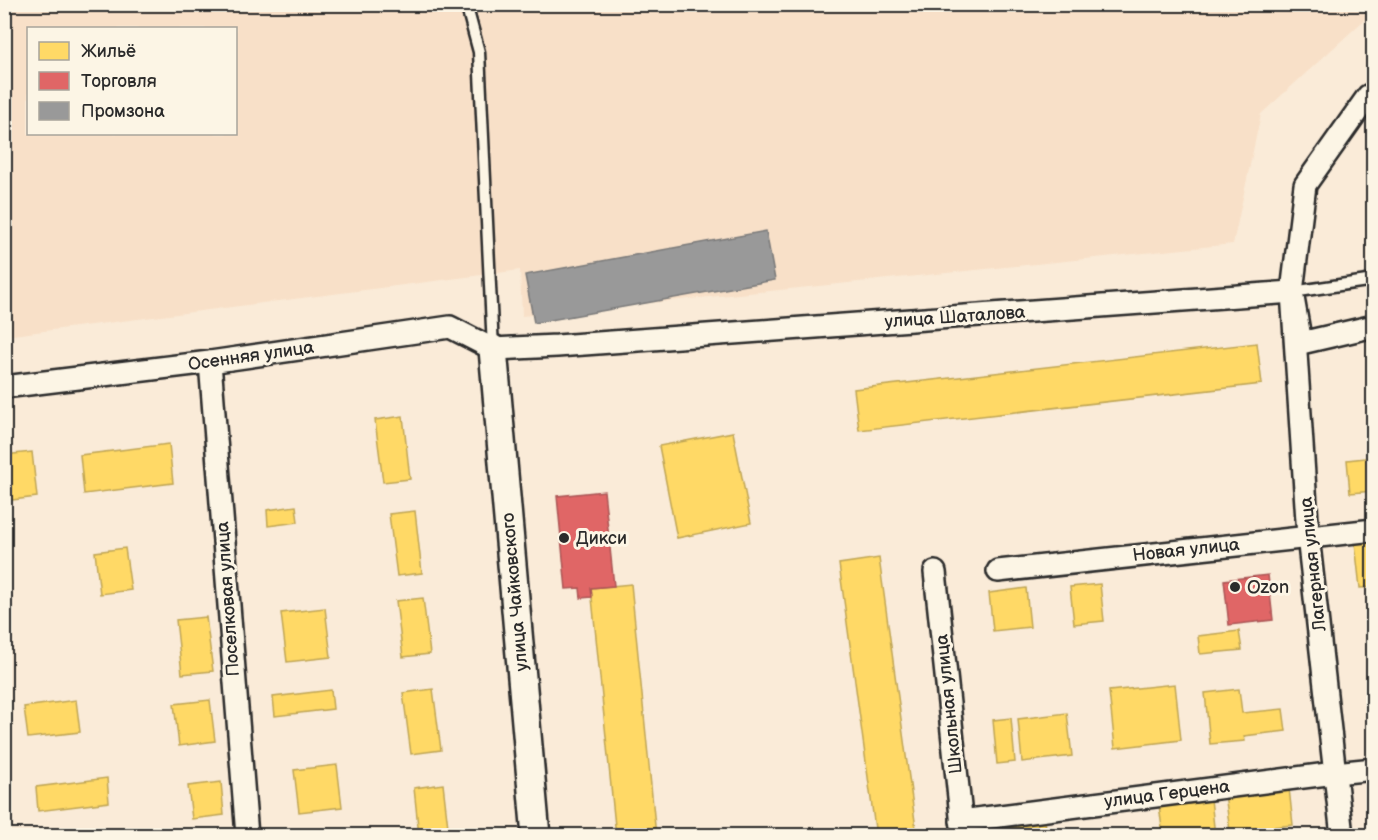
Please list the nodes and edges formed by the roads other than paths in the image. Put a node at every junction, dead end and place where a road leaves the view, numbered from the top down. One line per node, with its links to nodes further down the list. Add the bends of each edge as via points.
1 (465, 4): 6 (lane, via 479,52)
2 (1374, 93): 4 (street, via 1305,185)
3 (1374, 280): 4 (lane)
4 (1292, 292): 5 (street, via 1301,343); 6 (street, улица Шаталова); 10 (street, Лагерная улица)
5 (1374, 326)
6 (493, 349): 7 (street, Осенняя улица, via 450,327); 17 (street, улица Чайковского)
7 (210, 362): 8 (street, Осенняя улица); 16 (street, Поселковая улица)
8 (4, 387)
9 (1374, 530): 10 (street, Новая улица)
10 (1308, 536): 11 (street, Новая улица); 14 (street, Лагерная улица)
11 (998, 571)
12 (935, 572): 15 (street, Школьная улица)
13 (1374, 769): 14 (street, улица Герцена)
14 (1335, 772): 15 (street, улица Герцена); 18 (street, Лагерная улица)
15 (962, 828)
16 (247, 836)
17 (536, 836)
18 (1342, 836)

